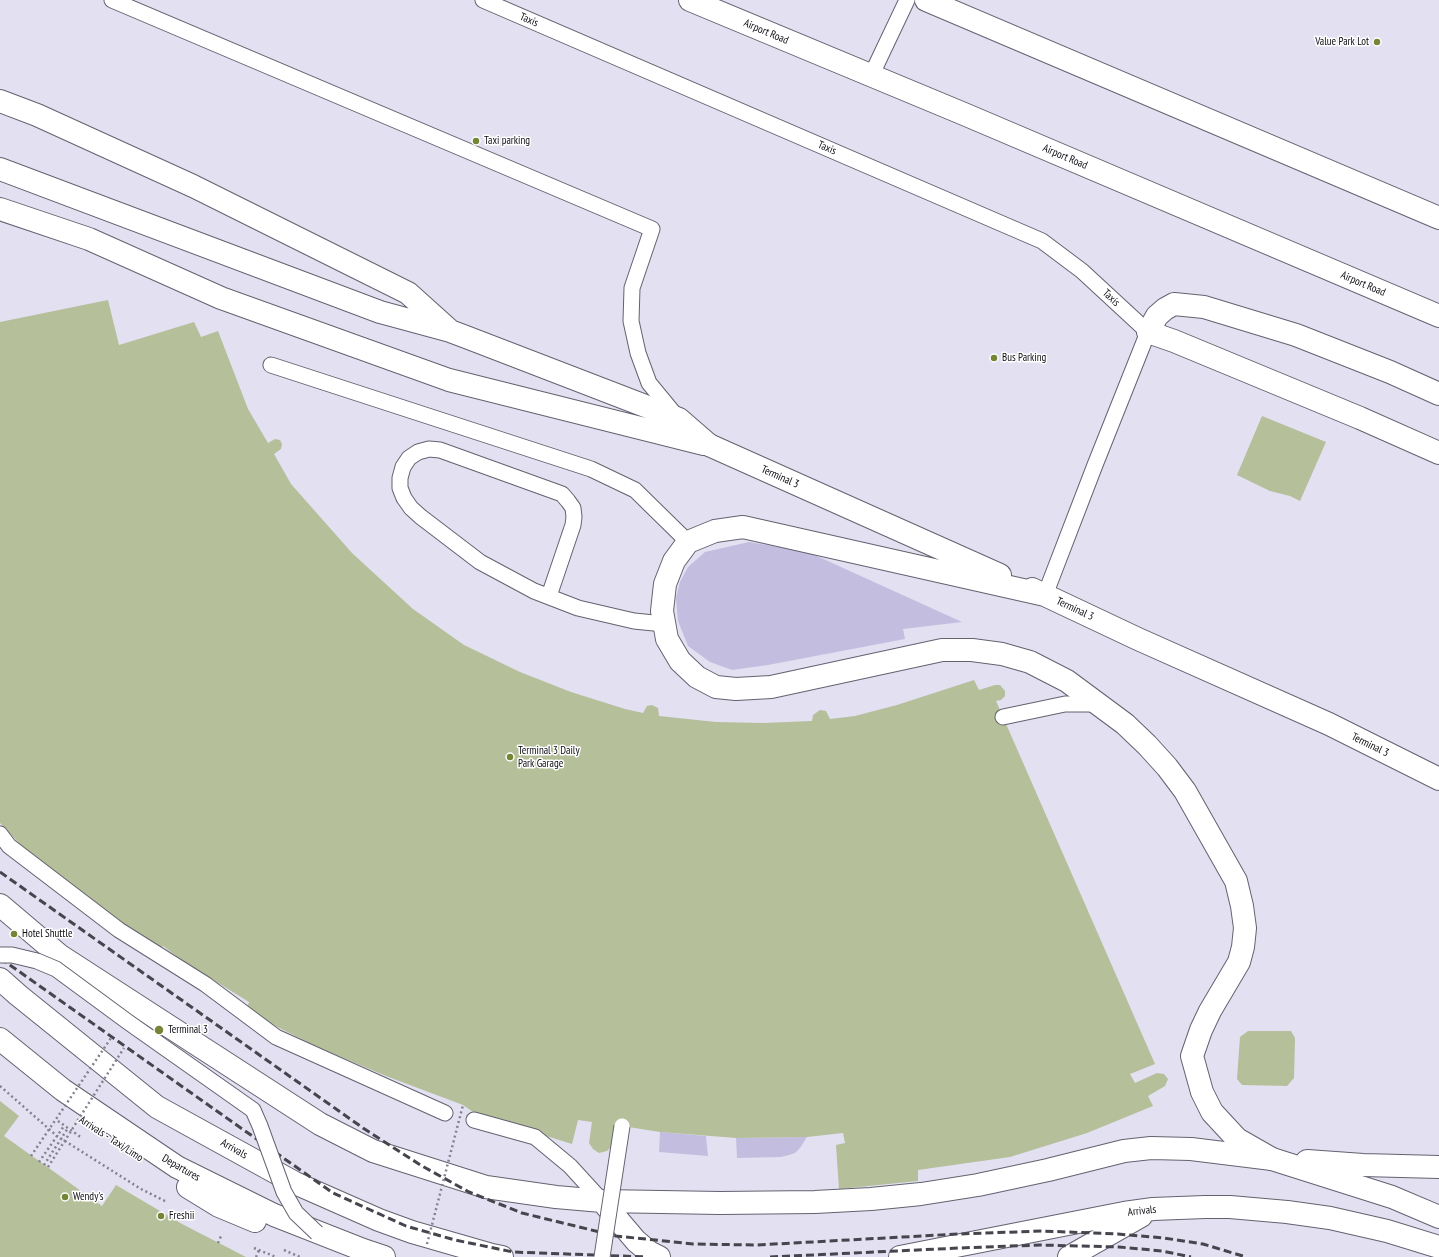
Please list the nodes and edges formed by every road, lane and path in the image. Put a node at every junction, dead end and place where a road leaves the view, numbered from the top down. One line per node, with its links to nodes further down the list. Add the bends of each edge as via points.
1 (112, 0): 16 (lane, via 652,229 632,288 631,321 638,353 649,383)
2 (483, 0): 13 (lane, Taxis, via 1042,240 1082,271)
3 (690, 0): 6 (street, Airport Road)
4 (907, 0): 6 (lane)
5 (926, 0): 10 (street)
6 (871, 76): 11 (street, Airport Road)
7 (0, 101): 12 (street, via 37,115 194,186 408,293)
8 (0, 169): 12 (street, via 380,312)
9 (0, 209): 17 (street, via 89,239 221,298 449,380)
10 (1439, 218)
11 (1439, 316)
12 (450, 331): 16 (street)
13 (1148, 332): 15 (street, via 1156,316 1174,304 1204,307 1296,335); 18 (street); 20 (lane)
14 (272, 365): 19 (lane, via 591,469 635,490)
15 (1439, 394)
16 (679, 419): 17 (street)
17 (709, 445): 20 (street, Terminal 3)
18 (1439, 453)
19 (688, 542): 20 (street, via 715,531 743,527); 22 (street, via 674,561 665,584 662,611)
20 (1045, 595): 25 (street, Terminal 3, via 1329,724)
21 (549, 596): 21 (lane, via 573,525 573,508 562,494 440,450 418,452 410,458 403,467 400,488 411,508 480,562 528,588); 22 (lane, via 578,608 634,621)
22 (664, 624): 23 (street, via 667,639 680,661 697,677 716,687 736,689 771,686 942,650 972,650 1002,654 1030,662 1067,681)
23 (1099, 704): 24 (lane, via 1065,704); 42 (street, via 1125,724 1167,767 1185,792 1236,881 1242,906 1243,947 1239,962 1200,1030 1192,1056 1202,1092 1212,1112 1237,1139)
24 (1003, 717)
25 (1439, 779)
26 (0, 834): 37 (lane, via 9,846 119,930 205,984 276,1037)
27 (0, 905): 47 (street, via 59,955 320,1124 373,1151 486,1187)
28 (0, 955): 51 (lane, bridge, via 31,959 56,969 253,1110 284,1192 296,1213)
29 (0, 979): 58 (street, Arrivals, via 157,1107 295,1183 372,1217 412,1232)
30 (113, 1035): 41 (path, bridge)
31 (0, 1039): 36 (street, Departures, via 63,1090)
32 (127, 1045): 46 (path, bridge)
33 (0, 1056): 36 (street, Arrivals - Taxi/Limo, via 31,1083)
34 (0, 1086): 40 (path)
35 (463, 1105): 52 (path, bridge)
36 (78, 1109): 40 (path); 44 (path); 51 (street, Departures, bridge, via 177,1167 274,1215); 56 (street, Arrivals - Taxi/Limo, via 102,1134 219,1206)
37 (445, 1113)
38 (474, 1120): 47 (lane, via 535,1137 570,1166)
39 (622, 1126): 59 (lane, bridge)
40 (56, 1136): 43 (path); 48 (path)
41 (31, 1156)
42 (1272, 1159): 45 (street, via 1363,1165); 47 (street, via 1190,1149 1151,1148 1124,1151 978,1185 921,1194 815,1202); 50 (street, via 1392,1197)
43 (39, 1162)
44 (44, 1164)
45 (1439, 1166)
46 (48, 1168)
47 (602, 1201): 60 (street, via 636,1241)
48 (169, 1204)
49 (1153, 1209): 54 (street, Arrivals, via 1230,1207 1287,1212 1330,1218 1387,1231); 61 (street, Arrivals); 62 (street)
50 (1439, 1217)
51 (316, 1232): 57 (street, Departures)
52 (427, 1244)
53 (252, 1247): 55 (path)
54 (1439, 1247)
55 (276, 1257)
56 (341, 1257)
57 (384, 1257)
58 (502, 1257)
59 (602, 1257)
60 (659, 1257)
61 (900, 1257)
62 (1069, 1257)

